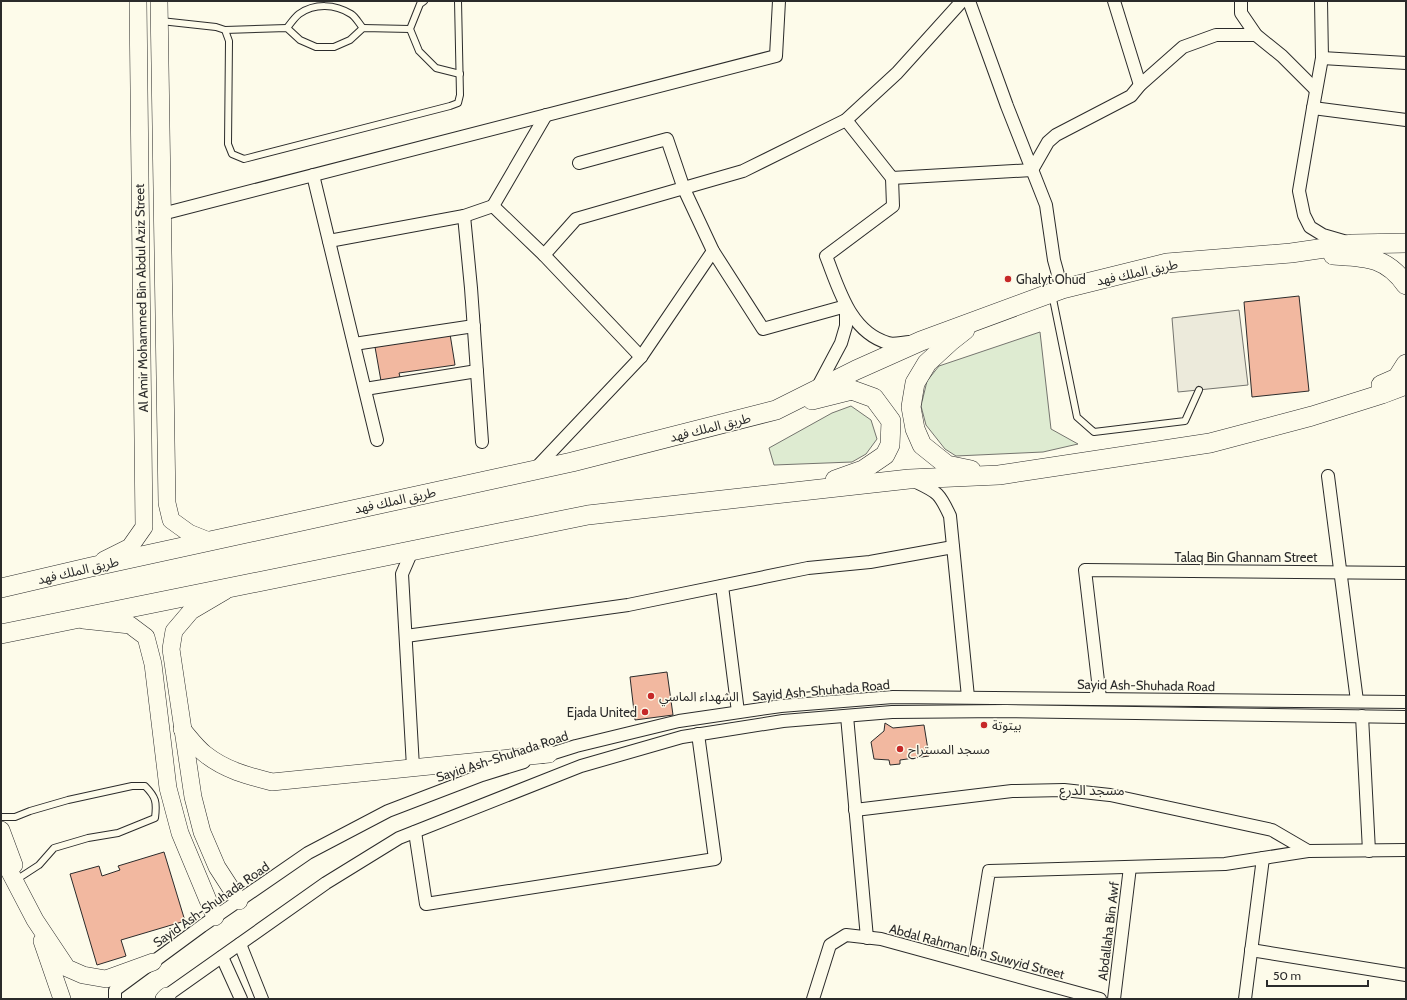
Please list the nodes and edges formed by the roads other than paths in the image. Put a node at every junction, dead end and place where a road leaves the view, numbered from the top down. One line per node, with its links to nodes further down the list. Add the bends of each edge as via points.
1 (138, 1): 67 (main road, Al Amir Mohammed Bin Abdul Aziz Street, via 144,527 130,547)
2 (159, 1): 12 (main road, Al Amir Mohammed Bin Abdul Aziz Street)
3 (424, 1): 15 (lane, via 420,4)
4 (458, 1): 20 (lane)
5 (779, 1): 24 (street, via 776,56)
6 (962, 1): 25 (street, via 897,73)
7 (969, 1): 28 (street)
8 (1114, 1): 21 (street)
9 (1241, 1): 17 (street, via 1241,13)
10 (1321, 1): 18 (street)
11 (327, 4): 13 (lane, via 299,14); 14 (lane, via 352,14)
12 (159, 21): 16 (lane); 33 (main road, Al Amir Mohammed Bin Abdul Aziz Street)
13 (286, 28): 14 (lane, via 300,40 316,47 334,47 350,40); 16 (lane)
14 (363, 28): 15 (lane)
15 (410, 29): 20 (lane, via 419,51 436,68)
16 (225, 30): 20 (lane, via 229,41 228,144 232,154 244,159 458,103)
17 (1256, 35): 21 (street, via 1216,35 1183,47); 22 (street, via 1282,56)
18 (1322, 58): 19 (street); 22 (street)
19 (1406, 63)
20 (460, 74)
21 (1140, 85): 28 (street, via 1131,96 1056,135 1048,142)
22 (1316, 90): 23 (street)
23 (1312, 108): 26 (street); 37 (street, via 1299,191 1304,215 1310,226 1323,235)
24 (546, 115): 29 (street); 32 (street)
25 (846, 120): 30 (street); 31 (street, via 743,171)
26 (1406, 120)
27 (579, 163): 31 (street, via 667,139)
28 (1032, 170): 30 (street); 42 (street, via 1046,206)
29 (313, 175): 33 (street); 35 (street)
30 (892, 178): 43 (street, via 893,206 826,256)
31 (684, 189): 38 (street); 40 (street, via 576,219)
32 (493, 206): 34 (street); 40 (street)
33 (162, 214): 64 (main road, Al Amir Mohammed Bin Abdul Aziz Street, via 167,503 171,520 189,533)
34 (464, 216): 35 (street); 45 (street)
35 (329, 241): 47 (street)
36 (1406, 243): 37 (main road, طريق الملك فهد)
37 (1353, 244): 39 (main road, طريق الملك فهد)
38 (713, 251): 43 (street, via 763,329); 48 (street)
39 (1291, 253): 41 (main road, via 1367,257 1385,264 1400,276); 42 (main road, طريق الملك فهد, via 1167,263)
40 (544, 255): 48 (street)
41 (1406, 285)
42 (1057, 291): 44 (main road, طريق الملك فهد); 54 (lane, via 1076,417 1094,432 1185,421)
43 (846, 306): 46 (street, via 866,332 889,344); 53 (street, via 846,326 840,343)
44 (979, 319): 46 (main road, طريق الملك فهد); 60 (main road, via 927,363 915,382 911,407 915,429 922,445 947,465)
45 (474, 326): 47 (street); 50 (street)
46 (921, 340): 53 (main road, طريق الملك فهد)
47 (354, 344): 52 (street)
48 (641, 357): 59 (street)
49 (1406, 364): 56 (main road, via 1397,378)
50 (477, 371): 52 (street); 58 (street)
51 (1406, 384): 56 (main road)
52 (365, 388): 57 (street)
53 (816, 390): 55 (main road, طريق الملك فهد)
54 (1199, 390)
55 (776, 410): 59 (main road, طريق الملك فهد); 63 (main road, via 852,390 874,398 891,421 890,445 885,455 863,470)
56 (1312, 416): 60 (main road, via 1210,443)
57 (378, 440)
58 (482, 442)
59 (534, 470): 64 (main road, طريق الملك فهد)
60 (999, 475): 62 (main road)
61 (1328, 476): 68 (street)
62 (909, 479): 63 (main road); 65 (street, via 934,491 942,500 950,516)
63 (803, 491): 66 (main road, via 588,515)
64 (210, 541): 67 (main road, طريق الملك فهد)
65 (953, 547): 70 (street, via 870,562 808,568); 78 (street)
66 (412, 551): 71 (main road); 76 (street, via 402,574)
67 (91, 567): 72 (main road, طريق الملك فهد)
68 (1340, 572): 69 (street, Talaq Bin Ghannam Street); 79 (street, Talaq Bin Ghannam Street, via 1085,570); 80 (street)
69 (1406, 573)
70 (722, 586): 76 (street, via 628,605); 82 (street)
71 (232, 587): 73 (main road); 86 (main road, via 191,611 174,631 171,649)
72 (1, 588)
73 (75, 619): 74 (main road); 102 (main road, via 130,625 146,637 153,664 168,788 180,833)
74 (41, 626): 75 (main road); 77 (main road)
75 (1, 634)
76 (406, 636): 89 (street)
77 (1, 643)
78 (968, 697): 79 (street, Sayid Ash-Shuhada Road); 82 (street, Sayid Ash-Shuhada Road, via 893,697)
79 (1100, 698): 80 (street, Sayid Ash-Shuhada Road)
80 (1357, 701): 81 (street, Sayid Ash-Shuhada Road)
81 (1406, 702)
82 (738, 712): 88 (street, Sayid Ash-Shuhada Road, via 678,721)
83 (847, 716): 84 (street, via 892,712 1006,711); 87 (street, via 783,721); 90 (street)
84 (1362, 716): 85 (street); 96 (street)
85 (1406, 717)
86 (182, 729): 89 (main road, via 204,753 222,766 272,782); 101 (main road, via 193,797 202,832 217,867)
87 (698, 734): 93 (street, via 581,766); 93 (street, via 715,859 426,904)
88 (549, 754): 89 (main road); 101 (street, Sayid Ash-Shuhada Road, via 482,775 388,811 308,853)
89 (413, 767)
90 (855, 810): 95 (street, via 1012,791 1064,790 1110,795 1272,830); 104 (street)
91 (1, 817): 100 (lane, via 15,817 68,800 132,786 145,786 153,794 157,805 156,818 118,833 54,848 39,865)
92 (1, 830): 100 (main road)
93 (415, 832): 105 (street, via 399,838 326,883)
94 (1406, 850): 96 (street)
95 (1308, 851): 96 (street); 98 (street)
96 (1369, 851)
97 (1, 855): 103 (main road)
98 (1263, 858): 99 (street, via 1225,864); 106 (street)
99 (1130, 867): 109 (street, via 989,871); 118 (street, Abdallaha Bin Awf)
100 (19, 878): 103 (main road)
101 (238, 901): 102 (street, Sayid Ash-Shuhada Road)
102 (215, 917): 108 (street, Sayid Ash-Shuhada Road)
103 (35, 920): 108 (main road, via 67,968 83,975 106,979); 113 (main road)
104 (867, 938): 109 (street, Abdal Rahman Bin Suwyid Street, via 881,939); 116 (street, Abdal Rahman Bin Suwyid Street, via 846,935 830,945)
105 (240, 944): 107 (street); 115 (street)
106 (1251, 950): 110 (street); 119 (street)
107 (222, 957): 112 (street); 114 (street)
108 (153, 962): 111 (street, Sayid Ash-Shuhada Road)
109 (974, 964): 117 (street, Abdal Rahman Bin Suwyid Street)
110 (1406, 975)
111 (115, 994)
112 (164, 998)
113 (62, 999)
114 (241, 999)
115 (262, 999)
116 (813, 999)
117 (1100, 999)
118 (1114, 999)
119 (1245, 999)

